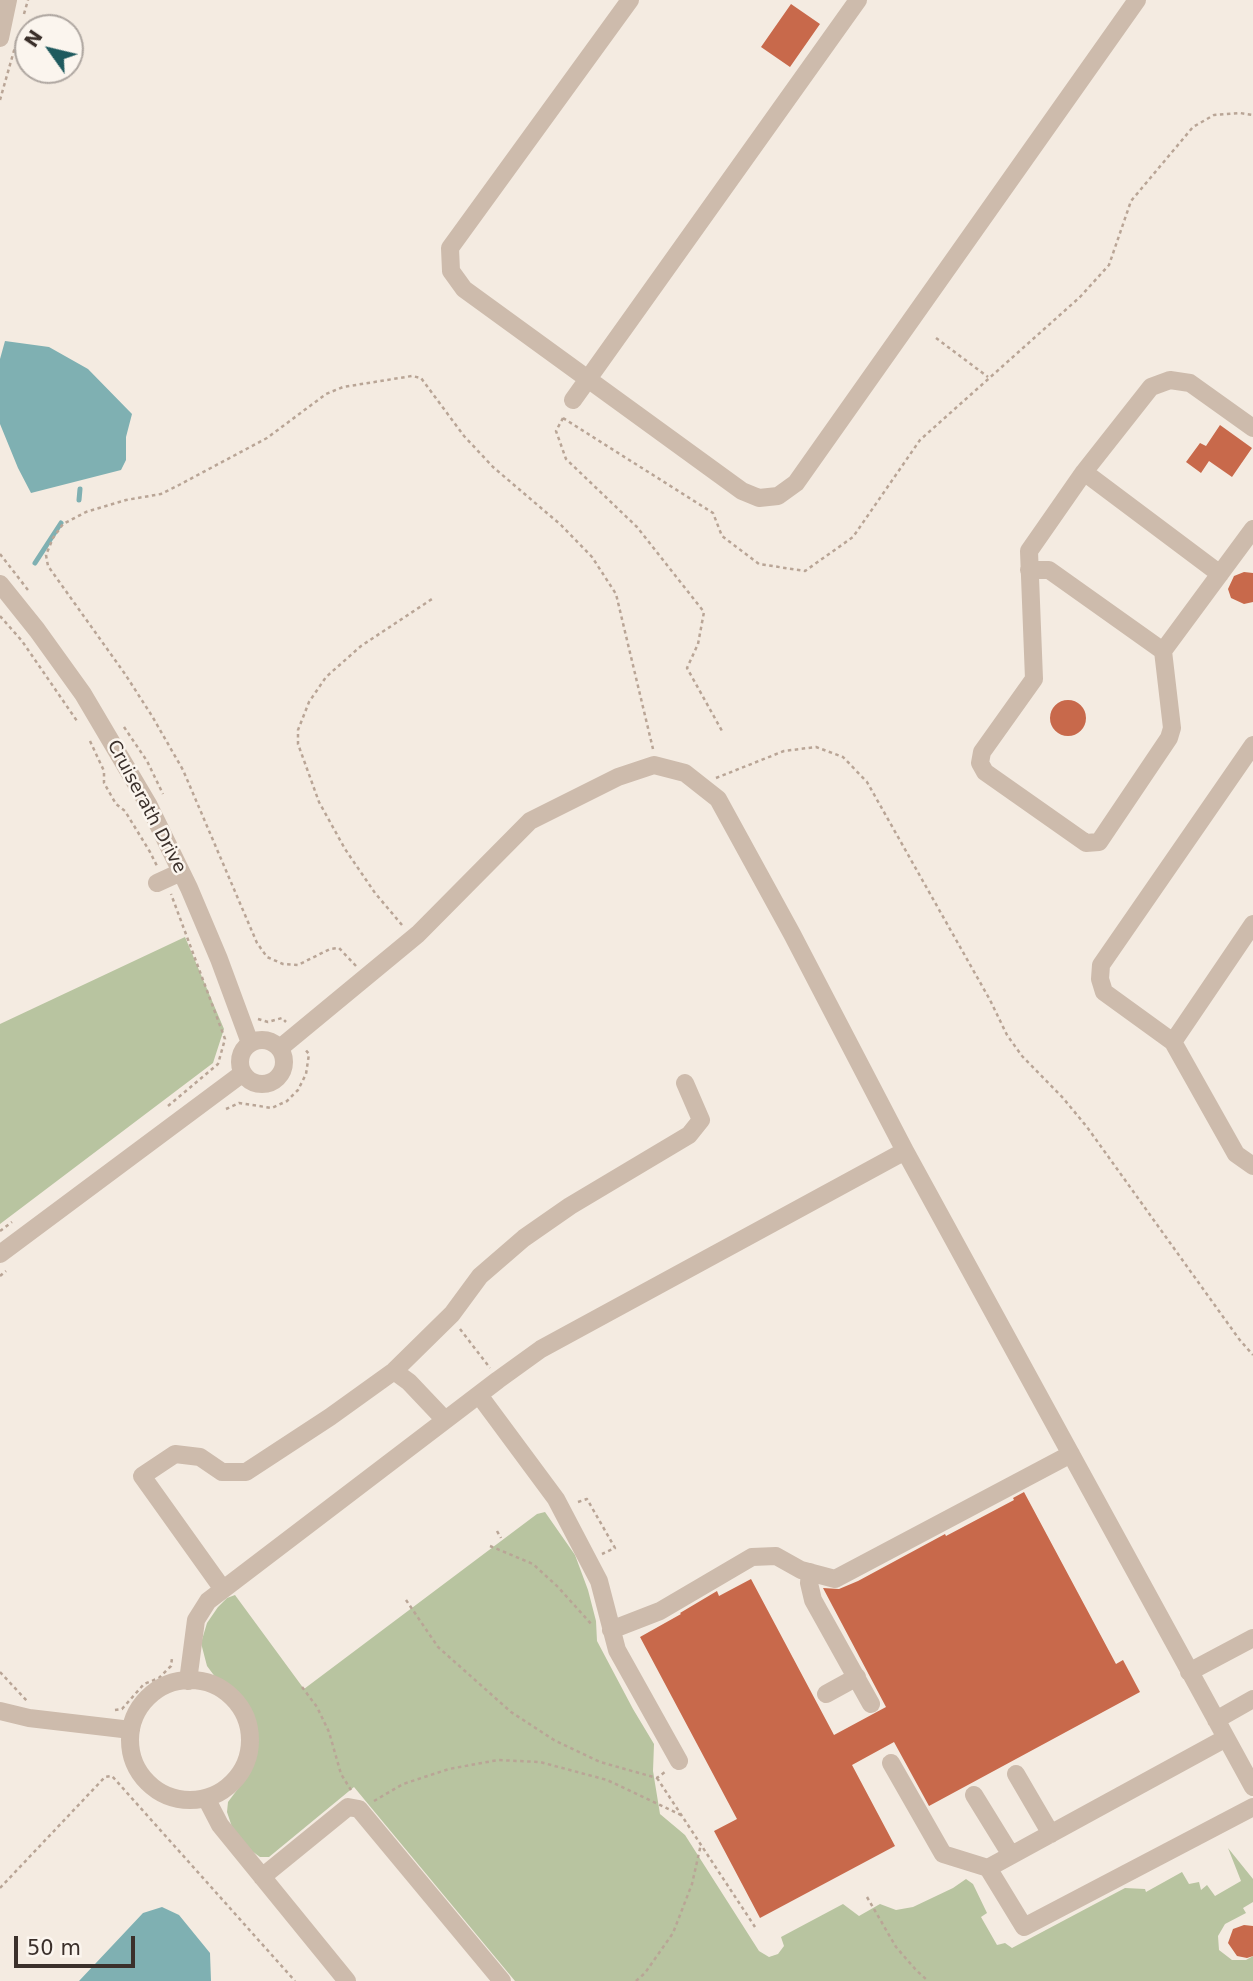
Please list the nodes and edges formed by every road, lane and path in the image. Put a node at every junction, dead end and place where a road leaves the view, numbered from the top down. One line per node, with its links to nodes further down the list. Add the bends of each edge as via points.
1 (8, 0): 5 (street)
2 (630, 0): 10 (street, via 450,248 451,271 464,289)
3 (858, 0): 10 (street)
4 (1137, 0): 10 (street, via 816,456 796,483 778,496 759,498 742,491)
5 (9, 38): 6 (path)
6 (0, 100)
7 (1253, 115): 9 (path, via 1214,115 1193,127 1131,201 1109,265 1080,297)
8 (936, 338): 9 (path)
9 (988, 377): 12 (path, via 920,440 853,537 805,571 759,564 722,536 713,513)
10 (587, 380): 11 (street)
11 (573, 400): 12 (path)
12 (563, 418): 25 (path, via 556,430 566,459 637,527 704,612 698,644 687,668)
13 (1251, 421): 14 (street, via 1190,383 1170,380 1150,387)
14 (1084, 472): 17 (street, via 1029,551); 19 (street)
15 (1253, 529): 19 (street)
16 (0, 554): 18 (path)
17 (1029, 570): 23 (street, via 1049,570); 23 (street, via 1034,679 982,752 980,763 985,772 1086,843 1100,842 1169,738 1172,728)
18 (16, 574)
19 (1220, 574): 23 (street)
20 (2, 587): 30 (street, Cruiserath Drive, via 83,694 148,804)
21 (432, 599): 33 (path, via 361,646 326,677 298,730 298,744 319,803 375,893)
22 (0, 616): 24 (path)
23 (1163, 652)
24 (80, 724)
25 (722, 731)
26 (87, 734): 31 (path, via 104,771 104,783 150,852)
27 (1253, 745): 35 (street, via 1101,965 1104,992)
28 (658, 766): 29 (street, via 685,773); 33 (street, via 618,777 530,821); 34 (path, via 616,594 592,557 493,467 421,378 343,387 326,394 267,438 179,485 86,512 63,524 46,555 48,566 125,674 183,770 257,943 267,957 298,965 339,948)
29 (701, 785): 43 (street, via 719,799); 50 (path, via 784,751 816,747 843,757 867,782 1007,1035 1087,1127)
30 (181, 872): 31 (street); 36 (street, Cruiserath Drive)
31 (162, 881): 41 (path, via 225,1039 218,1064)
32 (1253, 924): 35 (street)
33 (413, 938): 34 (street)
34 (366, 977): 37 (street)
35 (1173, 1042): 44 (street, via 1236,1154)
36 (250, 1043): 37 (street, via 269,1041); 39 (street, via 242,1054)
37 (280, 1048): 39 (street, via 285,1062 275,1081 261,1084)
38 (309, 1054): 42 (path, via 306,1074 287,1101 272,1108 234,1104)
39 (243, 1073): 47 (street)
40 (685, 1083): 49 (street, via 701,1120 689,1135 524,1238 480,1276)
41 (166, 1108)
42 (222, 1110)
43 (905, 1151): 53 (street, via 541,1349); 55 (street)
44 (1252, 1170)
45 (17, 1219): 46 (path)
46 (0, 1231)
47 (6, 1261): 48 (path)
48 (0, 1276)
49 (450, 1316): 51 (path); 52 (street)
50 (1253, 1355)
51 (490, 1369)
52 (394, 1371): 54 (street); 60 (street, via 246,1472 222,1472 200,1457 175,1454 142,1476)
53 (479, 1395): 54 (street); 62 (street, via 551,1490 599,1581 608,1612)
54 (445, 1420): 60 (street)
55 (1071, 1454): 59 (street, via 835,1578); 64 (street)
56 (497, 1531): 57 (path)
57 (501, 1538)
58 (490, 1546): 62 (path, via 533,1564)
59 (810, 1572): 62 (street, via 776,1556 752,1557 660,1611); 65 (street, via 813,1600)
60 (222, 1588): 66 (street, via 196,1620)
61 (406, 1600): 77 (path, via 438,1647 511,1712 600,1762)
62 (604, 1631): 74 (street)
63 (1253, 1638): 64 (street)
64 (1189, 1672): 71 (street)
65 (857, 1677): 67 (street); 69 (street)
66 (188, 1681): 72 (street, via 174,1682 146,1700); 80 (street, via 210,1684 227,1693 248,1723 247,1761 224,1790)
67 (826, 1694)
68 (1253, 1699): 71 (street)
69 (872, 1704)
70 (0, 1711): 72 (street)
71 (1216, 1720): 73 (street)
72 (131, 1730): 80 (street, via 137,1769 149,1785 166,1796)
73 (1226, 1738): 78 (street); 84 (street)
74 (679, 1761): 77 (path)
75 (891, 1763): 87 (street, via 943,1854)
76 (1016, 1774): 84 (street)
77 (657, 1778): 83 (path)
78 (1253, 1787)
79 (974, 1795): 86 (street)
80 (206, 1798): 88 (street, via 220,1825)
81 (1253, 1807): 87 (street, via 1024,1927)
82 (359, 1809): 83 (path, via 403,1784 498,1760 540,1762 607,1780); 88 (street, via 348,1807); 94 (street)
83 (681, 1815): 85 (path)
84 (1051, 1833): 86 (street)
85 (701, 1844): 91 (path); 95 (path, via 673,1933)
86 (1011, 1855): 87 (street)
87 (988, 1868)
88 (262, 1877): 93 (street)
89 (0, 1888): 92 (path, via 105,1777 112,1776)
90 (867, 1897): 96 (path, via 896,1947)
91 (755, 1927)
92 (295, 1981)
93 (347, 1981)
94 (502, 1981)
95 (636, 1981)
96 (929, 1981)

